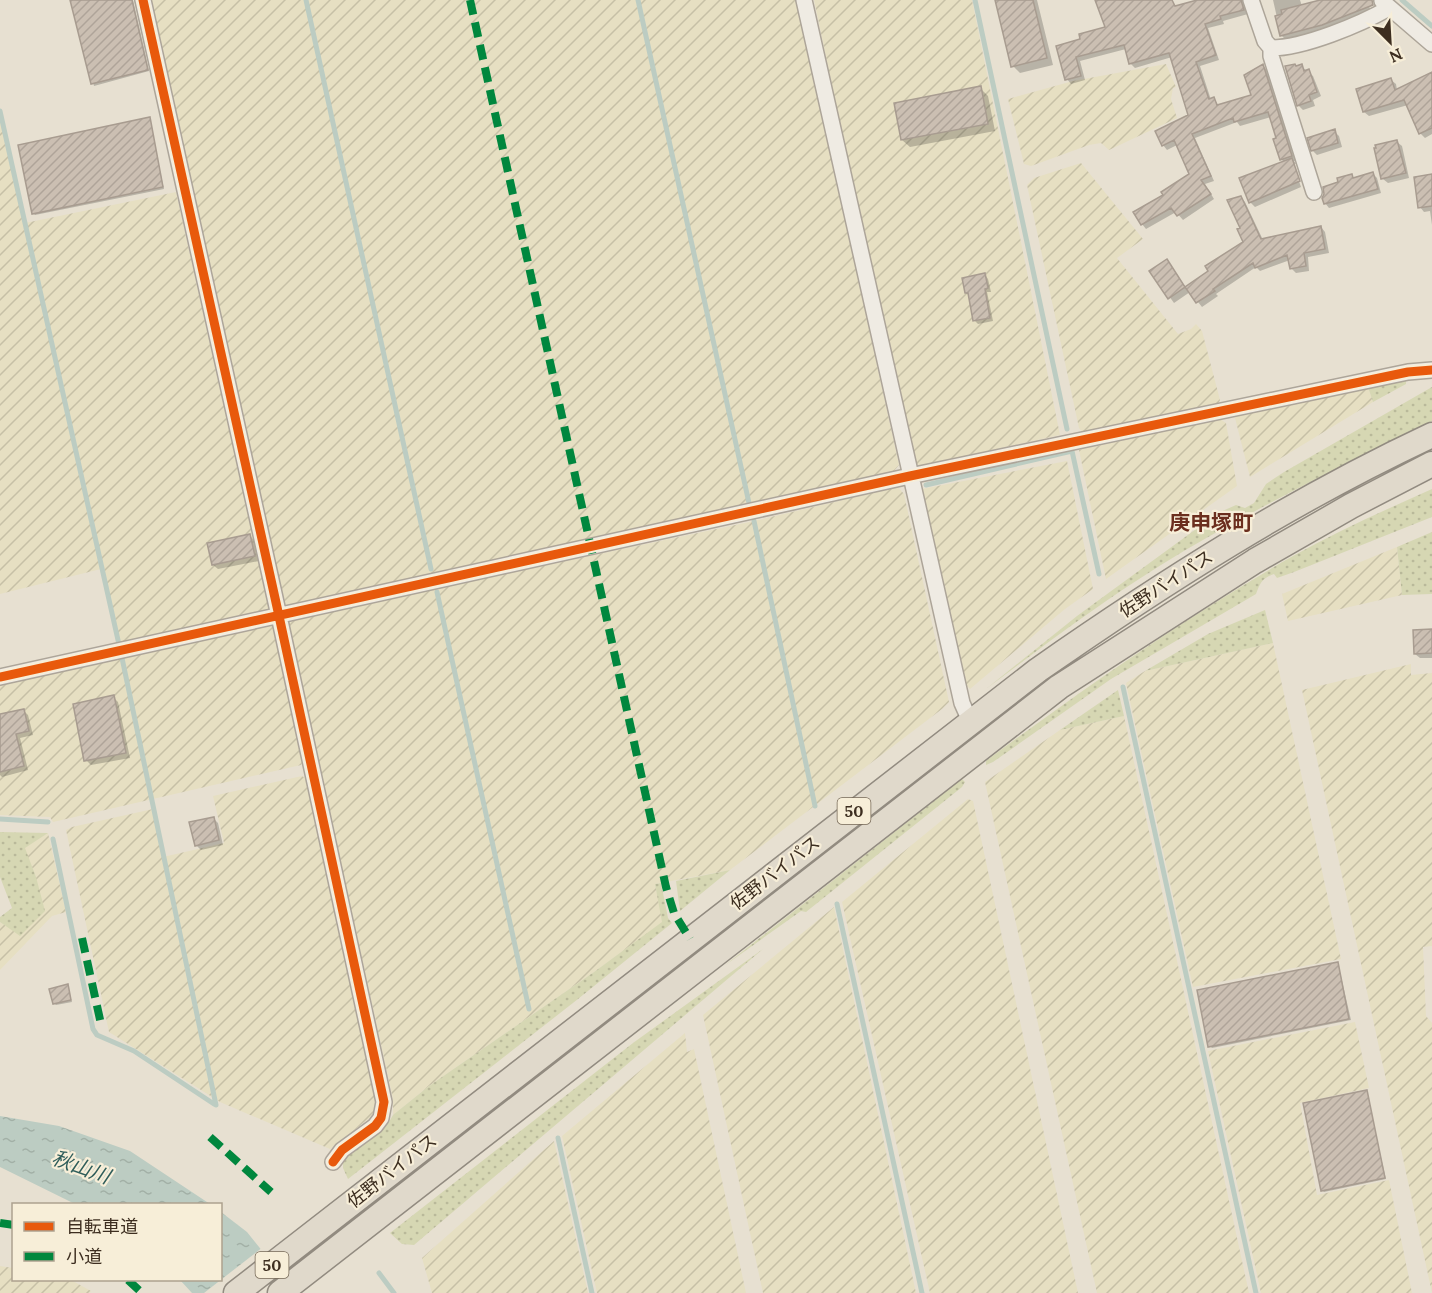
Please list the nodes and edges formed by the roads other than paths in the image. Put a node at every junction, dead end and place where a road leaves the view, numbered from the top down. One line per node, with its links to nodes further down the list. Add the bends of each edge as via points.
1 (143, 0): 14 (street)
2 (804, 0): 12 (street)
3 (1251, 0): 6 (street)
4 (1386, 4): 5 (street); 6 (street, via 1370,18 1324,36)
5 (1432, 44)
6 (1271, 48): 7 (street)
7 (1314, 192)
8 (1432, 370): 12 (street)
9 (1432, 435): 16 (highway, 佐野バイパス / 50, via 1312,495 1231,542 1134,603)
10 (1432, 464): 13 (highway, 佐野バイパス / 50)
11 (1432, 470): 13 (highway)
12 (910, 476): 14 (street); 16 (street, via 962,703)
13 (1398, 482): 19 (highway, 佐野バイパス / 50, via 1255,561 1059,687)
14 (279, 616): 15 (street); 17 (street, via 384,1102 375,1126 342,1150)
15 (0, 677)
16 (970, 722): 18 (highway, 佐野バイパス / 50)
17 (333, 1162)
18 (236, 1293)
19 (280, 1293)

